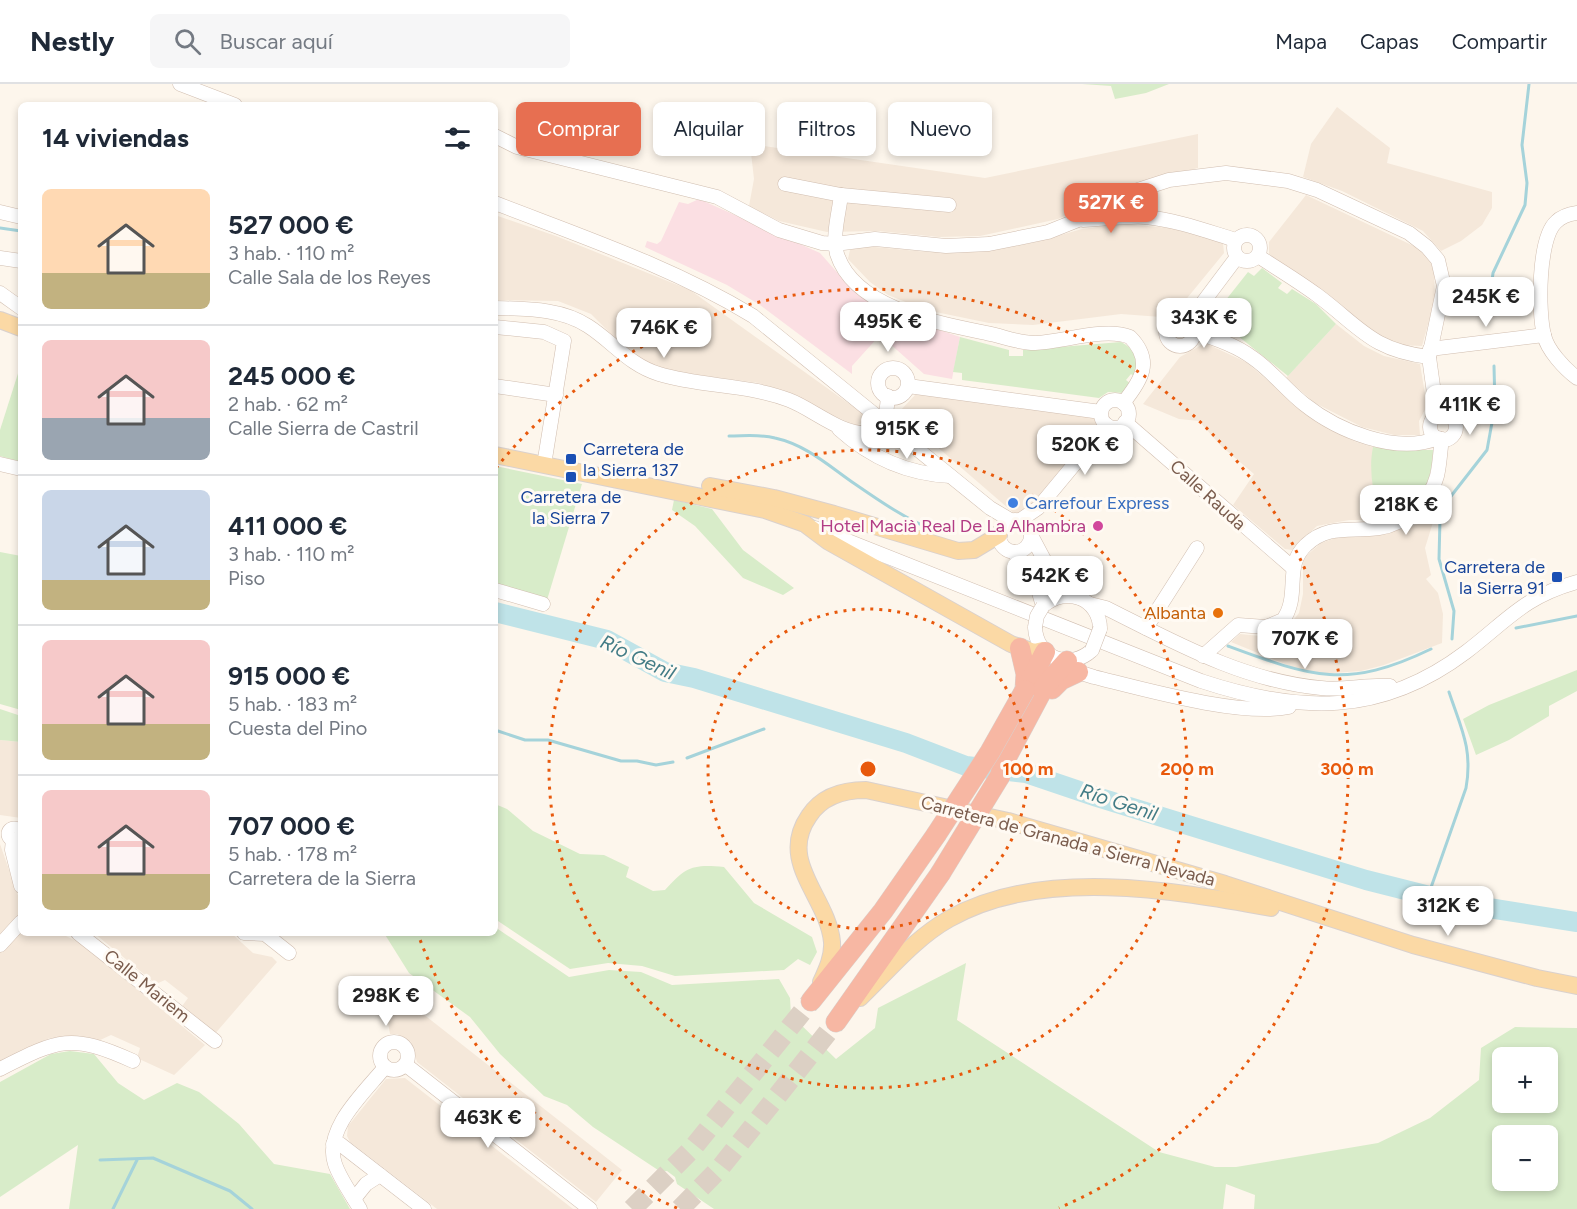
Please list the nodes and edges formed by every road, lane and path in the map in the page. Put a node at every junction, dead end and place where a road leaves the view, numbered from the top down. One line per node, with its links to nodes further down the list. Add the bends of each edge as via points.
1 (180, 84): 2 (street)
2 (228, 102)
3 (498, 138): 15 (street, via 517,147 717,197 779,230)
4 (785, 184): 6 (street)
5 (1135, 190): 12 (street, via 1133,206); 13 (street); 27 (street, via 1197,175 1256,175 1317,190 1409,233 1432,253 1443,272 1442,300)
6 (841, 195): 8 (street); 15 (street)
7 (498, 204): 36 (street, via 638,257 711,290 753,316)
8 (949, 205)
9 (0, 212): 11 (street)
10 (1577, 213): 26 (street, via 1556,222 1547,239 1542,269)
11 (18, 216)
12 (1143, 217): 13 (street); 14 (street, via 1195,226)
13 (1078, 220): 15 (street, via 1048,232 989,243 946,246 875,239)
14 (1236, 240): 16 (street, via 1243,235 1254,237 1261,246); 17 (street)
15 (835, 244): 33 (street, via 837,256 857,283 892,306 918,317 1017,342 1109,333 1130,337 1142,352 1144,369)
16 (1258, 256): 17 (street, via 1247,262); 27 (street, via 1318,296 1370,339 1405,354)
17 (1237, 257): 40 (street, via 1191,327 1254,358 1306,406 1351,431 1400,443)
18 (0, 258): 19 (street)
19 (18, 261)
20 (0, 293): 21 (street)
21 (18, 306)
22 (498, 308): 38 (street, via 567,316 585,324 644,369 772,394)
23 (0, 320): 24 (main road)
24 (18, 327)
25 (498, 327): 31 (street, via 544,333 564,341)
26 (1544, 336): 27 (street); 28 (street)
27 (1430, 353): 35 (street)
28 (1577, 378)
29 (498, 386): 31 (street)
30 (908, 386): 32 (street, via 902,394); 32 (street, via 901,370 887,369 879,381); 34 (street)
31 (556, 395): 43 (street)
32 (888, 396): 36 (street)
33 (1123, 403): 34 (street, via 1108,402); 37 (street, via 1128,410)
34 (1101, 412): 39 (street)
35 (1437, 415): 40 (street, via 1430,427); 40 (street, via 1446,414 1456,423 1454,434)
36 (885, 421): 38 (street, via 870,433); 45 (street)
37 (1125, 422): 39 (street, via 1115,427); 55 (street, Calle Rauda)
38 (834, 423): 45 (street, via 864,449 891,463 919,474)
39 (1107, 425): 48 (street)
40 (1440, 439): 55 (street, via 1434,483 1423,503 1411,514 1379,528 1328,531 1303,547)
41 (498, 456): 43 (main road)
42 (0, 464): 44 (street)
43 (544, 465): 46 (main road)
44 (18, 468)
45 (950, 476): 47 (street)
46 (607, 477): 50 (main road, via 725,500); 51 (main road, via 651,477 774,498 958,551 974,550)
47 (990, 508): 49 (street); 51 (street)
48 (1038, 508): 49 (street); 52 (street)
49 (1016, 521): 51 (street); 52 (street, via 1028,526)
50 (805, 524): 62 (main road, via 829,542); 68 (street, via 1201,681 1261,699)
51 (1000, 533): 54 (street, via 1003,546)
52 (1031, 535): 54 (street, via 1026,549); 58 (street, via 1048,567)
53 (1197, 548): 61 (street)
54 (1014, 552): 60 (street, via 1037,586)
55 (1292, 567): 64 (street, via 1293,599 1283,620 1266,627 1238,625)
56 (1577, 582): 66 (street, via 1534,598 1466,652)
57 (498, 591): 59 (street)
58 (1085, 601): 60 (street, via 1061,596); 61 (street); 65 (street, bridge, via 1097,614 1100,630 1092,650)
59 (543, 604)
60 (1043, 606): 63 (street, bridge, via 1035,627 1037,641)
61 (1146, 628): 64 (street)
62 (1020, 648): 63 (main road); 67 (highway)
63 (1044, 651): 65 (street); 67 (highway)
64 (1203, 656): 66 (street, via 1283,682 1322,688)
65 (1072, 665): 67 (highway); 68 (street, via 1203,701 1273,710)
66 (1403, 688): 68 (street, via 1343,703)
67 (1036, 696): 78 (highway, bridge, via 990,752 918,863); 79 (highway, bridge, via 1000,776 940,874)
68 (1303, 704)
69 (12, 834): 70 (street)
70 (18, 877)
71 (1314, 914): 77 (main road, Carretera de Granada a Sierra Nevada, via 1484,965); 78 (main road, Carretera de Granada a Sierra Nevada, via 1008,820 874,790 847,791 827,798 811,813 798,842 800,865 827,923 832,944 826,972); 79 (main road, Carretera de Granada a Sierra Nevada, via 1132,890 1062,888 1001,896 934,928)
72 (18, 925): 75 (street)
73 (82, 936): 80 (street, Calle Mariem)
74 (268, 936): 76 (street)
75 (0, 945)
76 (289, 952)
77 (1577, 986)
78 (811, 1001)
79 (836, 1022)
80 (215, 1041)
81 (133, 1061): 84 (street, via 101,1046 74,1041 43,1047)
82 (405, 1065): 83 (street, via 393,1070); 83 (street, via 408,1051 393,1041 384,1045 380,1054); 89 (street)
83 (384, 1067): 85 (street, via 341,1124)
84 (0, 1069)
85 (333, 1144): 86 (street, via 340,1144); 87 (street, via 335,1165)
86 (380, 1175): 87 (street, via 366,1184); 88 (street)
87 (357, 1204)
88 (424, 1209)
89 (590, 1209)

